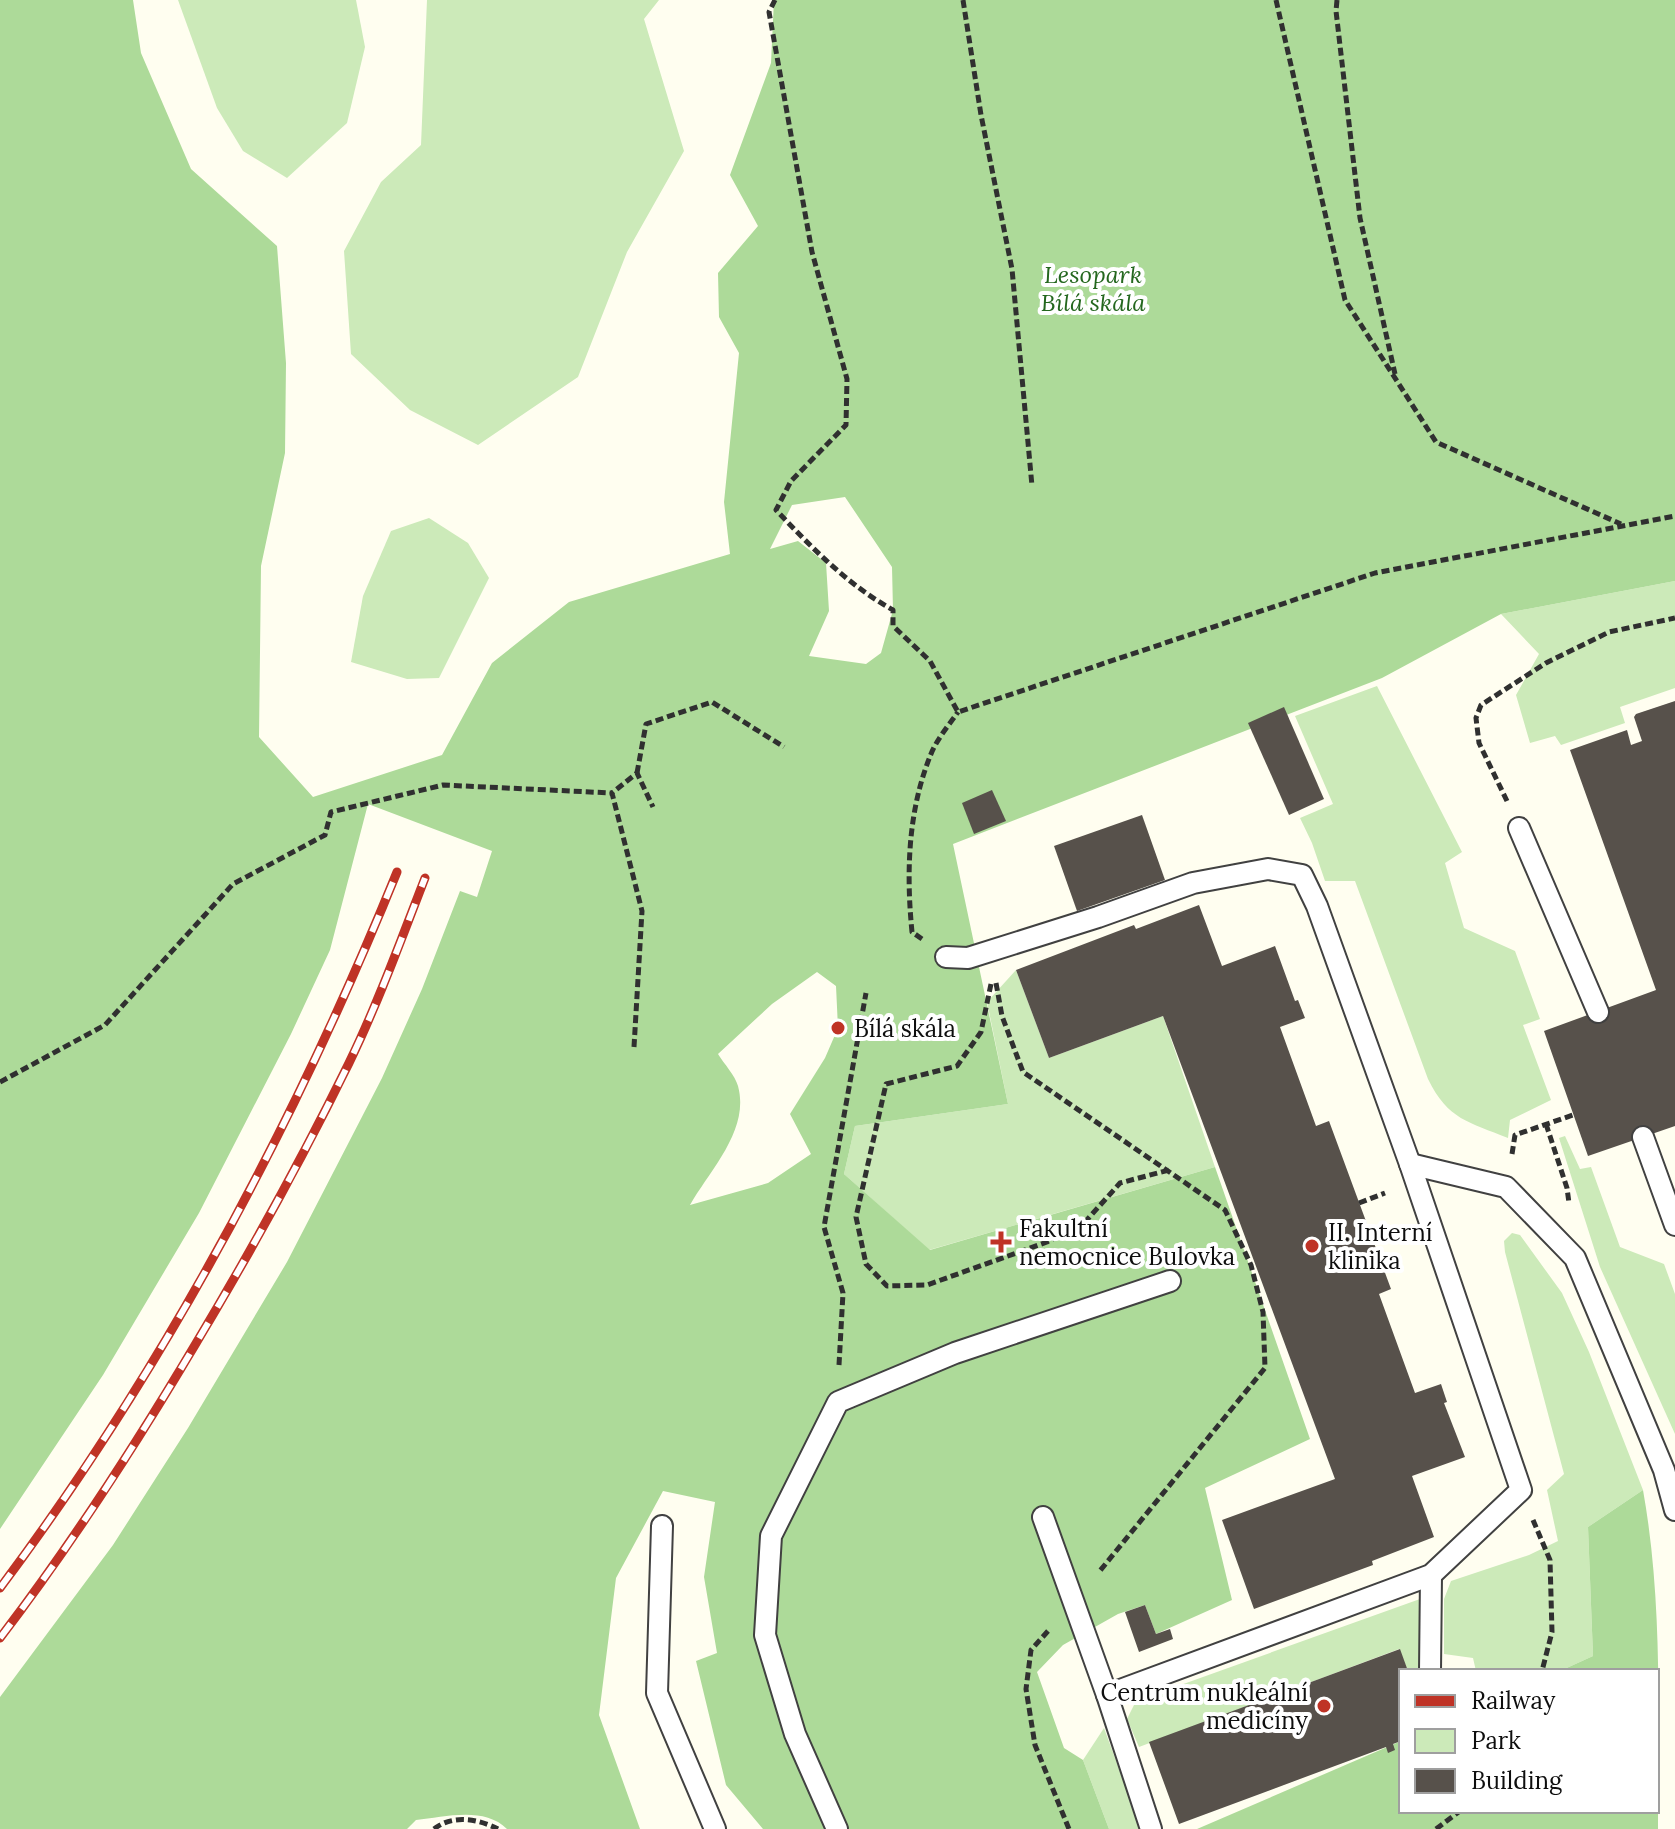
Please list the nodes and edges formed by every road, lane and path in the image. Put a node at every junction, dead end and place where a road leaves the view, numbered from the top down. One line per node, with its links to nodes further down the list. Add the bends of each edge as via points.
1 (775, 0): 10 (path, via 769,12 812,252 847,379 846,425 791,481 776,510 817,553 893,610 893,626 930,661)
2 (963, 0): 6 (path, via 1012,269)
3 (1276, 0): 5 (path, via 1345,300)
4 (1337, 0): 5 (path, via 1360,218)
5 (1397, 380): 8 (path, via 1436,442)
6 (1032, 486)
7 (1675, 516): 8 (path)
8 (1624, 525): 10 (path, via 1375,573)
9 (1675, 618): 15 (path, via 1609,632 1546,663 1481,705 1476,718 1479,743)
10 (958, 712): 16 (path, via 932,751 914,806 908,893 912,932)
11 (784, 747): 12 (path, via 712,702 646,724)
12 (637, 773): 13 (path); 14 (path)
13 (612, 793): 19 (path, via 642,911); 20 (path, via 443,785 331,812 325,835 233,884 105,1025)
14 (653, 807)
15 (1519, 828): 18 (lane)
16 (946, 957): 25 (lane, via 968,958 1193,883 1268,869 1302,875)
17 (866, 993): 32 (path, via 824,1227 843,1293)
18 (1598, 1012)
19 (634, 1047)
20 (0, 1082)
21 (1573, 1115): 22 (path)
22 (1546, 1124): 23 (path); 30 (path, via 1567,1188)
23 (1515, 1135)
24 (1643, 1137): 29 (lane)
25 (1410, 1164): 30 (lane, via 1506,1187); 33 (lane)
26 (1169, 1170): 26 (path, via 1023,1072 1002,1016 993,971 981,1032 957,1066 886,1084 856,1217 866,1264 887,1286 927,1285 1047,1242 1085,1222 1120,1183); 38 (path, via 1225,1210 1251,1265 1263,1312 1265,1368)
27 (1375, 1197): 28 (path)
28 (1359, 1203)
29 (1675, 1225)
30 (1575, 1258): 34 (lane, via 1664,1470)
31 (1170, 1281): 32 (lane, via 955,1353)
32 (838, 1402): 46 (lane, via 771,1536 765,1635 795,1734)
33 (1521, 1490): 37 (lane); 40 (path, via 1550,1560 1552,1632)
34 (1675, 1510)
35 (1043, 1517): 38 (lane)
36 (662, 1526): 43 (lane, via 657,1693)
37 (1431, 1575): 39 (lane); 41 (lane)
38 (1074, 1602): 41 (lane); 47 (path, via 1031,1650 1026,1689 1035,1745)
39 (1430, 1669)
40 (1543, 1669)
41 (1107, 1695): 48 (lane)
42 (1457, 1813): 49 (path)
43 (712, 1828)
44 (434, 1829): 45 (path, via 455,1819)
45 (498, 1829)
46 (837, 1829)
47 (1069, 1829)
48 (1151, 1829)
49 (1436, 1829)

